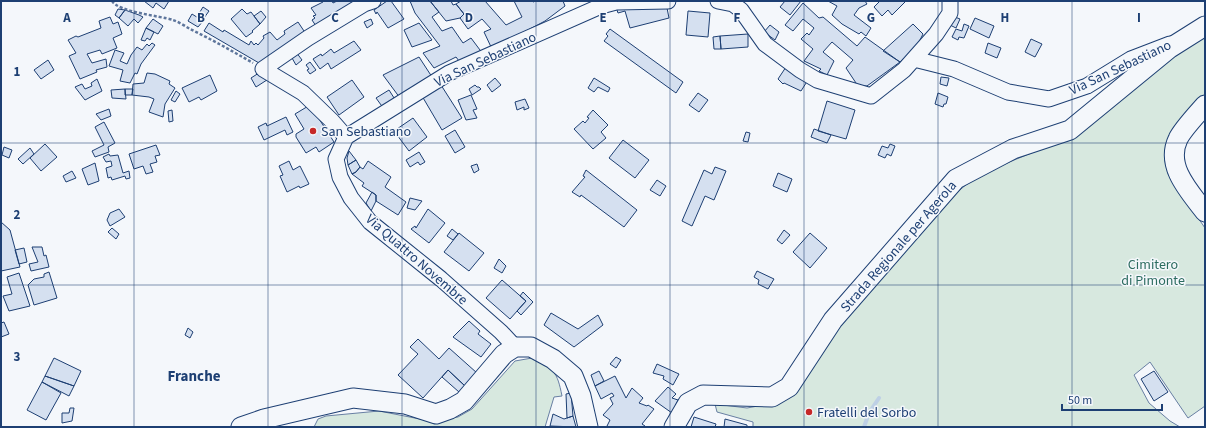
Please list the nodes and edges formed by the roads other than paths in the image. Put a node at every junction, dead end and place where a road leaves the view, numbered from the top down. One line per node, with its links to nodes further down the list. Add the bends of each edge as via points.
1 (373, 1): 9 (street, via 308,38 263,69 303,93)
2 (668, 1): 5 (street, Via San Sebastiano)
3 (718, 1): 7 (street, via 733,4 741,10 765,44 780,56 817,80 833,85 871,96)
4 (950, 1): 7 (street, via 950,13)
5 (604, 3): 9 (street, Via San Sebastiano, via 449,74)
6 (1199, 30): 7 (street, Via San Sebastiano, via 1131,59 1087,86 1049,99 1008,92 954,69); 14 (main road, Strada Regionale per Agerola, via 1170,48 1070,130 1013,149 956,179 833,320 789,387 772,397 703,395 688,403)
7 (914, 59)
8 (1205, 105): 10 (main road, via 1178,138 1174,156 1178,174)
9 (346, 137): 11 (street, Via Quattro Novembre, via 336,159 340,177 351,198 370,222 441,279)
10 (1205, 212)
11 (515, 347): 12 (main road, via 504,354 464,401 436,414 405,404 353,398); 13 (main road, via 531,347 553,359 573,376 581,396)
12 (241, 427)
13 (588, 427)
14 (674, 427)

